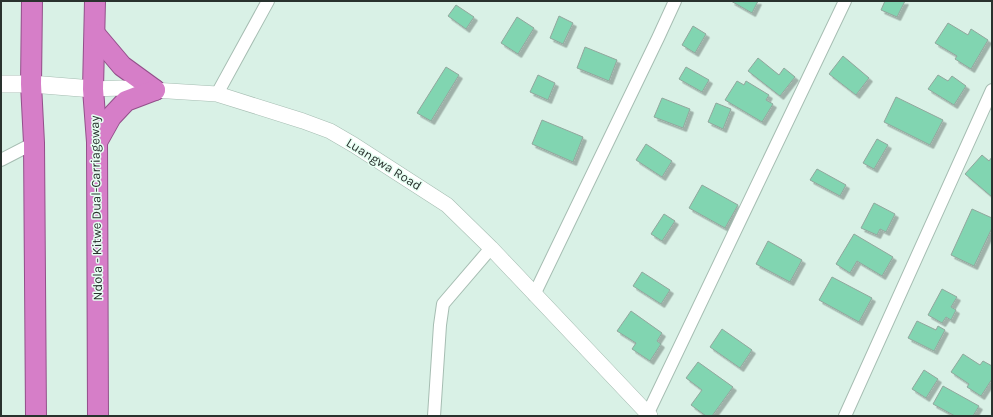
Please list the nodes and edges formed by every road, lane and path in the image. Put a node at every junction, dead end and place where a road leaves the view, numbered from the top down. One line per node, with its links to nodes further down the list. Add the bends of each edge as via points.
1 (32, 1): 8 (highway)
2 (95, 1): 6 (highway, Ndola - Kitwe Dual-Carriageway)
3 (268, 1): 12 (street)
4 (674, 1): 17 (street)
5 (845, 1): 18 (street)
6 (95, 34): 9 (highway, Ndola - Kitwe Dual-Carriageway); 10 (highway, via 122,66)
7 (1, 84): 8 (main road, Luangwa Road)
8 (31, 84): 9 (main road, Luangwa Road); 14 (highway)
9 (93, 89): 10 (street, Luangwa Road); 13 (highway, Ndola - Kitwe Dual-Carriageway)
10 (155, 90): 12 (street, Luangwa Road); 13 (highway, via 126,101 111,117)
11 (992, 90): 22 (street)
12 (217, 94): 16 (street, Luangwa Road, via 330,131 447,205)
13 (97, 142): 20 (highway, Ndola - Kitwe Dual-Carriageway)
14 (34, 143): 15 (street); 19 (highway)
15 (1, 160)
16 (491, 248): 17 (street, Luangwa Road); 21 (street, via 443,304)
17 (534, 294): 18 (street, Luangwa Road)
18 (649, 415)
19 (36, 416)
20 (98, 416)
21 (434, 416)
22 (845, 416)

